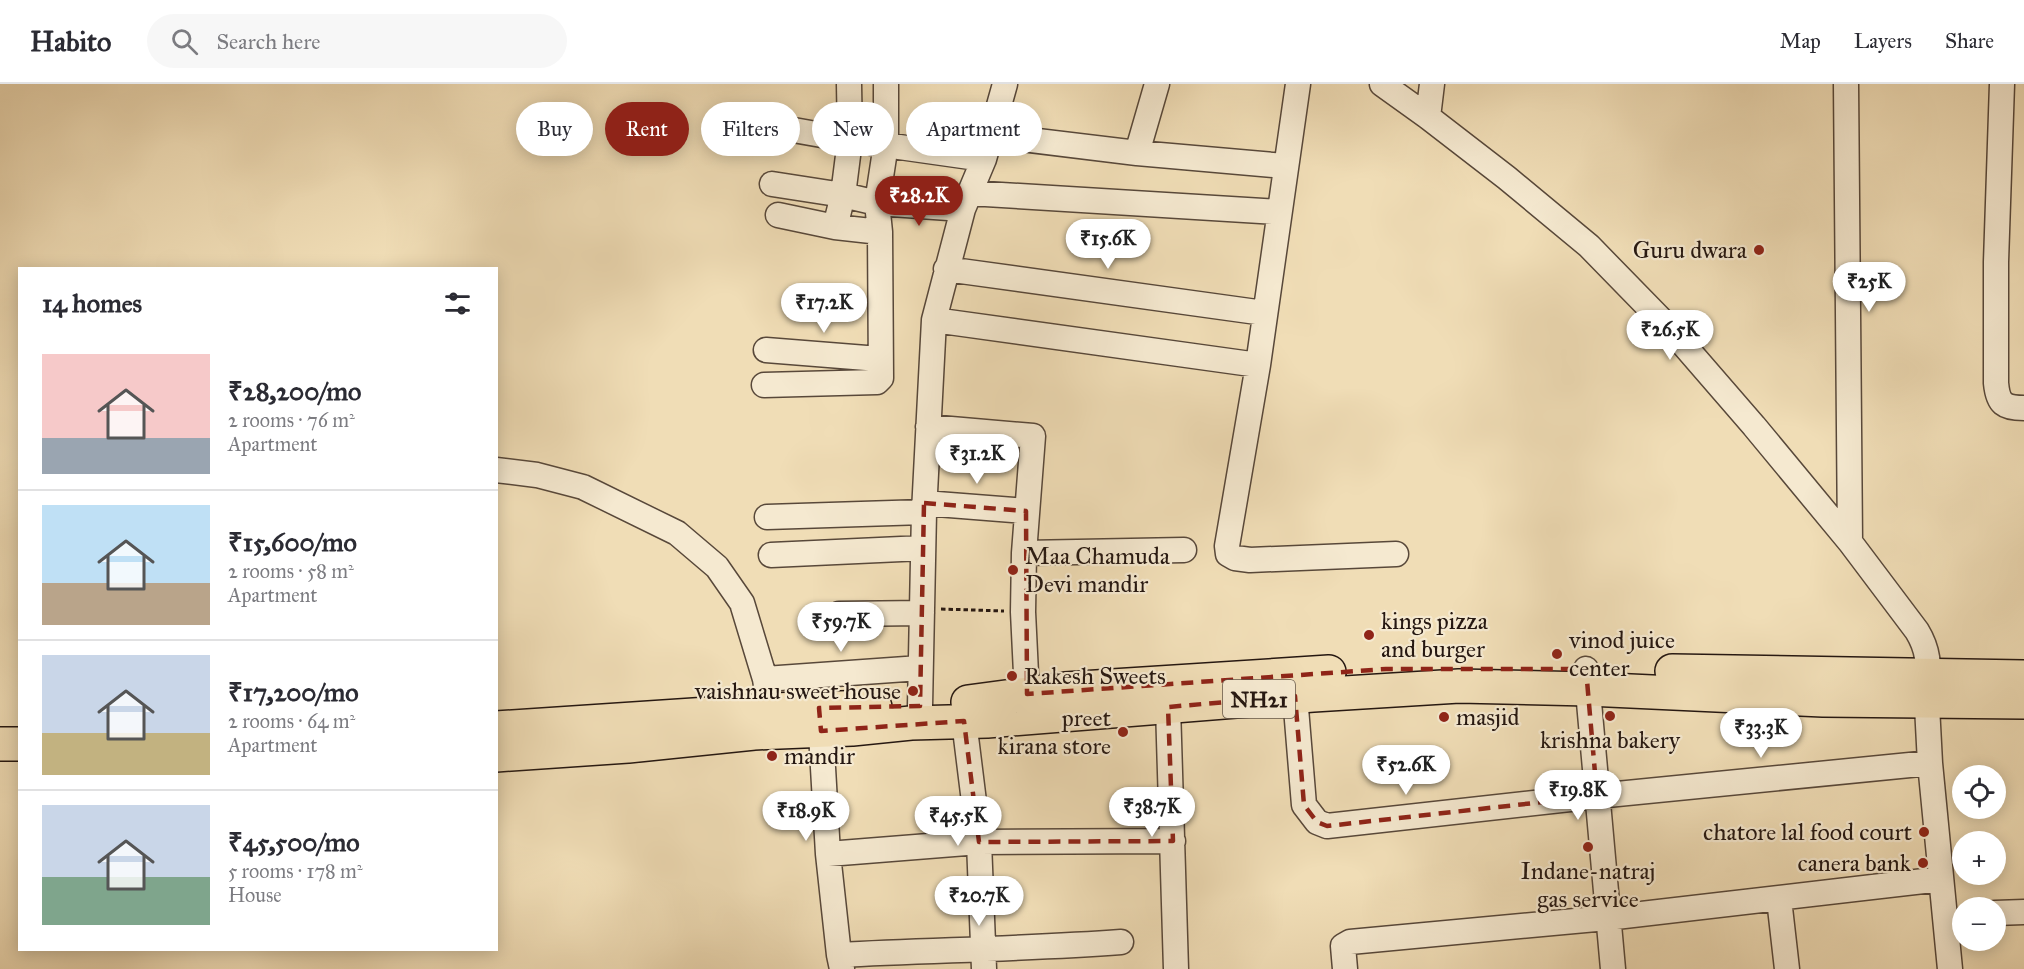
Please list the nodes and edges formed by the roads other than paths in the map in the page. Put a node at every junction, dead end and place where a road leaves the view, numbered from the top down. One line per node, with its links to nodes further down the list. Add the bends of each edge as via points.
1 (849, 84): 10 (street)
2 (886, 84): 11 (street)
3 (1005, 84): 12 (street)
4 (1157, 84): 16 (street)
5 (1298, 84): 21 (street)
6 (1382, 84): 13 (street)
7 (1432, 84): 13 (street)
8 (1846, 84): 43 (street)
9 (2002, 84): 37 (street, via 1996,383 2002,403 2010,408)
10 (849, 102)
11 (886, 102)
12 (999, 102)
13 (1428, 117): 43 (street, via 1589,246 1670,329)
14 (1042, 141): 16 (street)
15 (894, 145): 20 (street)
16 (1137, 153): 21 (street)
17 (848, 156): 23 (street)
18 (884, 156): 25 (street)
19 (985, 156): 20 (street)
20 (984, 159): 24 (street)
21 (1285, 165): 26 (street)
22 (772, 184): 23 (street)
23 (843, 195): 25 (street); 28 (street)
24 (966, 201): 25 (street); 26 (street); 30 (street)
25 (878, 203): 29 (street)
26 (1278, 212): 31 (street)
27 (778, 215): 28 (street)
28 (835, 227): 29 (street)
29 (880, 232): 34 (street)
30 (946, 269): 31 (street); 32 (street)
31 (1264, 313): 35 (street)
32 (934, 320): 35 (street); 38 (street)
33 (766, 350): 34 (street)
34 (879, 359): 36 (street, via 881,378 877,382)
35 (1258, 365): 47 (street, via 1227,546 1230,557 1250,560)
36 (764, 385)
37 (2024, 408)
38 (928, 427): 40 (street); 41 (street, via 1033,436)
39 (498, 470): 55 (street, via 583,487 677,533 717,567 742,603)
40 (924, 508): 41 (street); 42 (street); 44 (street)
41 (1026, 511): 46 (street)
42 (767, 517)
43 (1850, 542): 54 (street, via 1926,645)
44 (923, 548): 48 (street); 49 (street)
45 (1184, 550): 46 (street)
46 (1024, 553): 56 (street)
47 (1396, 554)
48 (771, 555)
49 (922, 611): 50 (street); 51 (street)
50 (839, 614)
51 (920, 668): 55 (street); 59 (street)
52 (2024, 677): 54 (highway, NH21)
53 (1587, 679): 54 (highway, NH21, via 1823,700); 56 (highway, NH21, via 1386,669); 57 (highway, NH21); 70 (street)
54 (1928, 688): 58 (highway, NH21); 67 (street)
55 (767, 694): 61 (highway, NH21); 63 (highway, NH21)
56 (1027, 694): 59 (highway, NH21)
57 (1295, 696): 60 (highway, NH21); 70 (street, via 1304,806 1317,822 1327,826)
58 (2024, 702)
59 (920, 706): 61 (highway, NH21)
60 (1168, 707): 62 (highway, NH21); 71 (street)
61 (820, 719): 62 (highway, NH21); 66 (highway, NH21, via 754,733); 73 (street)
62 (964, 722): 72 (street)
63 (498, 728)
64 (0, 744): 65 (highway)
65 (18, 744)
66 (498, 755)
67 (1930, 763): 70 (street); 74 (street)
68 (0, 765): 69 (highway)
69 (18, 765)
70 (1597, 796): 79 (street)
71 (1173, 841): 72 (street); 84 (street)
72 (979, 842): 73 (street); 82 (street)
73 (828, 854): 83 (street)
74 (1941, 879): 75 (street); 76 (street)
75 (1779, 899): 79 (street); 87 (street)
76 (1952, 911)
77 (2024, 912): 78 (street)
78 (2006, 913)
79 (1607, 918): 85 (street, via 1350,942 1343,946); 86 (street)
80 (1952, 932): 88 (street)
81 (1121, 942): 82 (street, via 1040,948)
82 (983, 958): 83 (street)
83 (841, 962)
84 (1176, 969)
85 (1345, 969)
86 (1613, 969)
87 (1787, 969)
88 (1950, 969)

